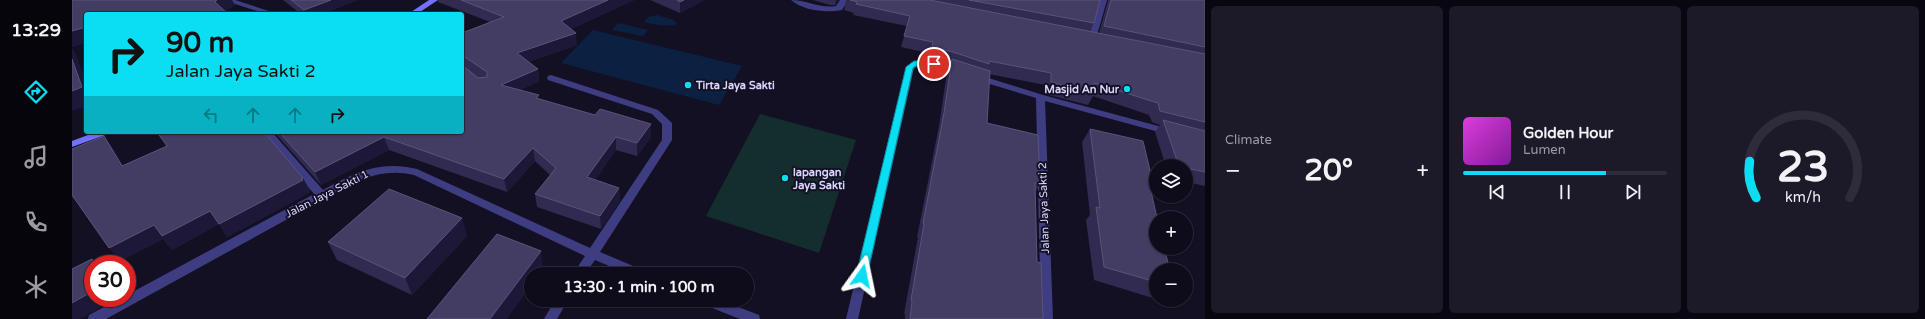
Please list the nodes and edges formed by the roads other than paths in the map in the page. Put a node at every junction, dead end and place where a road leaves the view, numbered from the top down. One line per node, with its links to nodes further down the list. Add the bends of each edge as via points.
1 (227, 0): 6 (street)
2 (434, 0): 7 (street)
3 (795, 0): 4 (street, via 816,8 833,10 839,8)
4 (844, 0)
5 (1104, 0): 8 (street)
6 (267, 12)
7 (415, 12)
8 (1092, 39)
9 (551, 78): 16 (street, via 655,112 667,123 667,140)
10 (1040, 97): 13 (street); 24 (street, via 934,64 914,64 910,67); 25 (street, Jalan Jaya Sakti 2)
11 (100, 134): 14 (street)
12 (269, 134): 15 (street)
13 (1176, 134)
14 (72, 144)
15 (321, 195): 16 (street, Jalan Jaya Sakti 1, via 367,172 404,168); 21 (street, Jalan Jaya Sakti 1)
16 (592, 254): 17 (street); 18 (street, Jalan Jaya Sakti 1)
17 (584, 267)
18 (624, 267)
19 (558, 307): 22 (street)
20 (724, 307): 23 (street)
21 (94, 319)
22 (550, 319)
23 (754, 319)
24 (852, 319)
25 (1047, 319)

